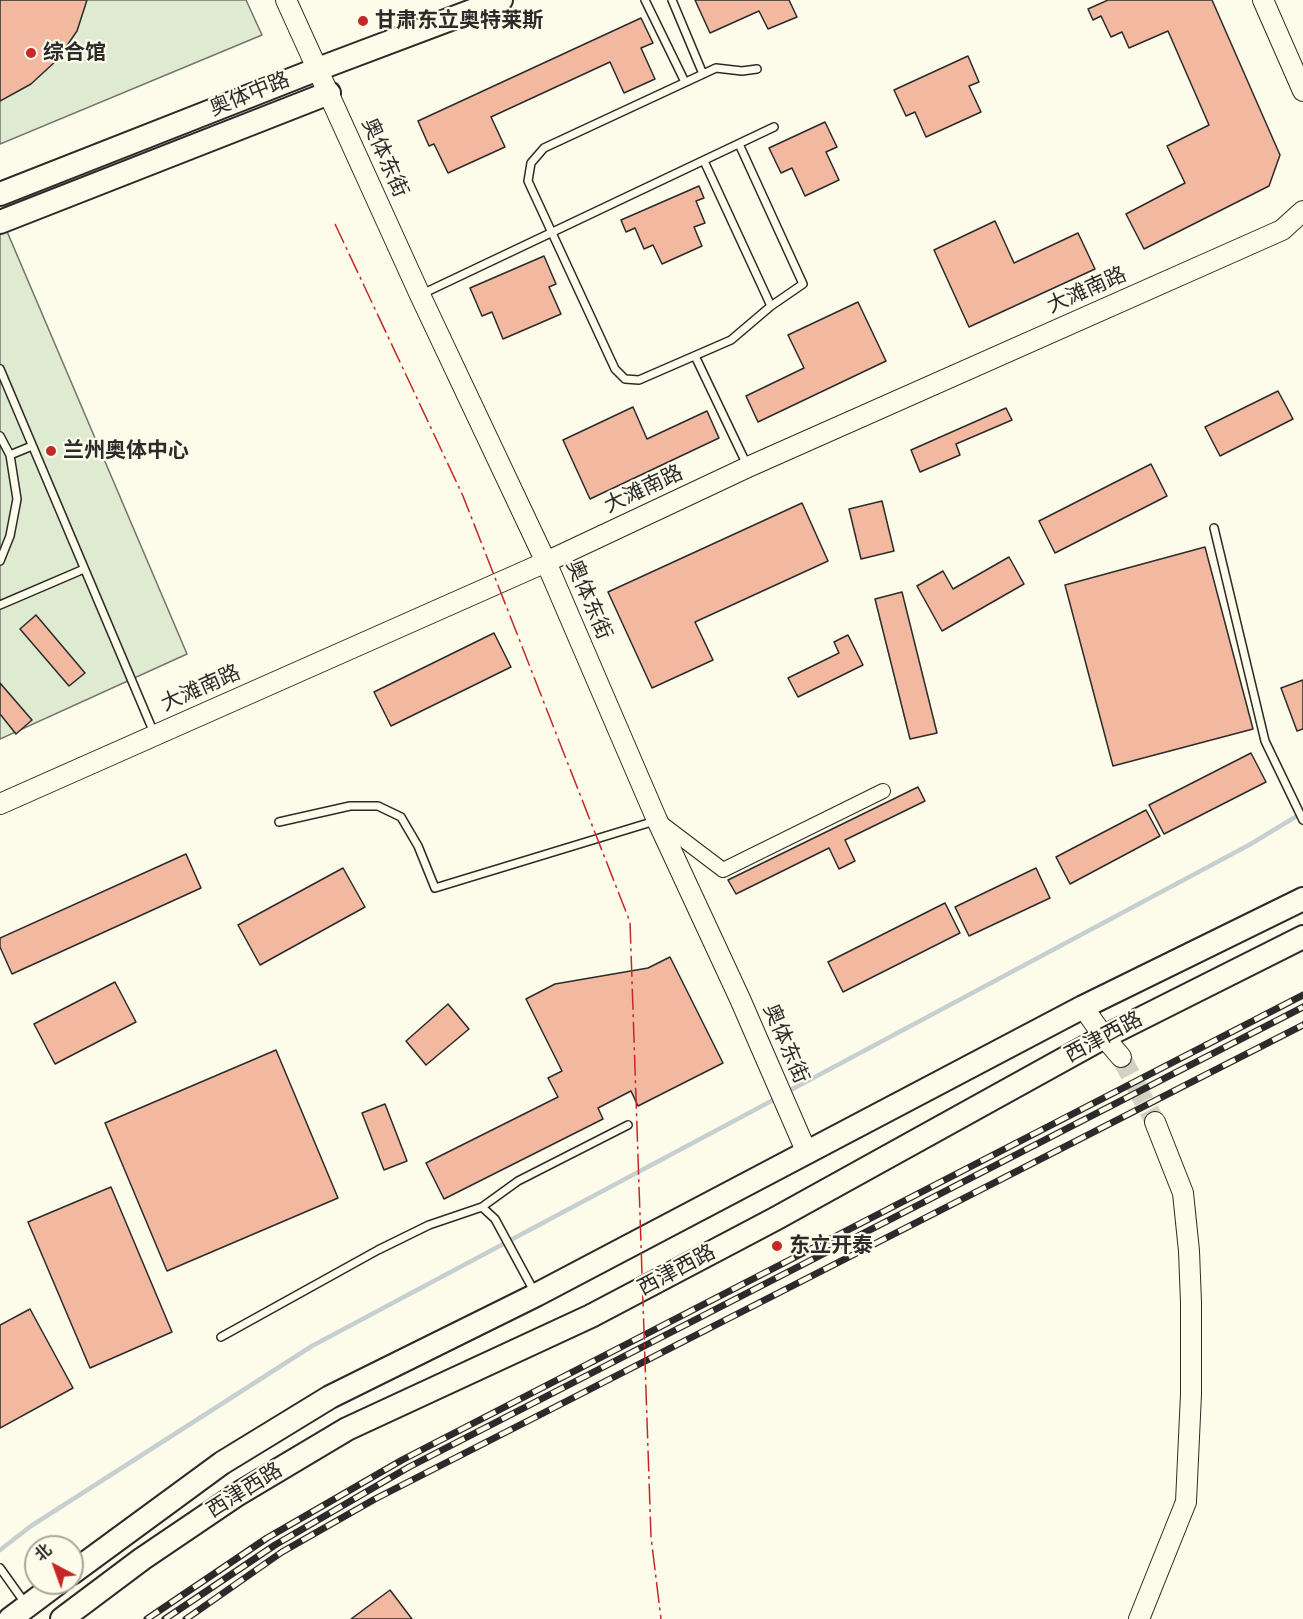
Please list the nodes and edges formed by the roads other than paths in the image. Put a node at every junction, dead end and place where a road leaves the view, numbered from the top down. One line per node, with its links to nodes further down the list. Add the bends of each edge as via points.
1 (286, 0): 6 (street, 奥体东街)
2 (501, 0): 6 (main road, 奥体中路)
3 (645, 0): 9 (lane)
4 (672, 0): 8 (lane)
5 (1263, 0): 10 (street)
6 (318, 69): 11 (street, 奥体东街); 15 (main road, 奥体中路)
7 (757, 69): 8 (lane, via 716,68)
8 (703, 74): 9 (lane)
9 (685, 82): 18 (lane, via 544,148 537,155 531,163 528,181)
10 (1303, 91)
11 (329, 93): 17 (main road, 奥体中路); 19 (street, 奥体东街)
12 (774, 127): 13 (lane)
13 (739, 144): 14 (lane); 20 (lane, via 803,284)
14 (704, 160): 18 (lane); 20 (lane)
15 (0, 194)
16 (1303, 211): 26 (street, 大滩南路, via 1282,230)
17 (0, 222)
18 (551, 233): 19 (lane); 21 (lane, via 620,375 639,380)
19 (420, 295): 29 (street, 奥体东街)
20 (771, 306): 21 (lane, via 731,340)
21 (695, 356): 26 (lane)
22 (0, 369): 24 (lane)
23 (0, 436): 25 (lane)
24 (32, 446): 25 (lane); 30 (lane)
25 (10, 455): 28 (lane, via 17,499 10,536)
26 (748, 467): 29 (street, 大滩南路)
27 (1214, 528): 36 (lane, via 1264,741)
28 (0, 561)
29 (546, 562): 32 (street, 大滩南路); 35 (street, 奥体东街)
30 (84, 569): 31 (lane); 32 (lane)
31 (0, 605)
32 (155, 735): 34 (street, 大滩南路)
33 (883, 791): 35 (street, via 723,870)
34 (0, 804)
35 (657, 820): 37 (lane, via 435,888 401,817 378,806 350,806); 45 (street, 奥体东街)
36 (1303, 820)
37 (279, 822)
38 (1303, 899): 40 (main road, 西津西路)
39 (1303, 937): 41 (main road, 西津西路)
40 (1083, 1007): 41 (street); 45 (main road, 西津西路)
41 (1104, 1037): 42 (street); 50 (main road, 西津西路, via 734,1241 591,1316 347,1429)
42 (1121, 1057)
43 (1155, 1122): 56 (street, via 1183,1192 1189,1251 1191,1394 1186,1502)
44 (628, 1125): 46 (lane, via 518,1181)
45 (807, 1153): 47 (main road, 西津西路)
46 (482, 1207): 47 (lane, via 495,1219); 48 (lane, via 429,1225 378,1250)
47 (536, 1295): 49 (main road, 西津西路, via 330,1397)
48 (221, 1337)
49 (222, 1463): 50 (main road); 51 (main road, 西津西路)
50 (238, 1494): 55 (main road, 西津西路, via 142,1558)
51 (84, 1564)
52 (0, 1568): 54 (lane)
53 (42, 1595): 54 (main road)
54 (19, 1613)
55 (62, 1619)
56 (1139, 1619)

